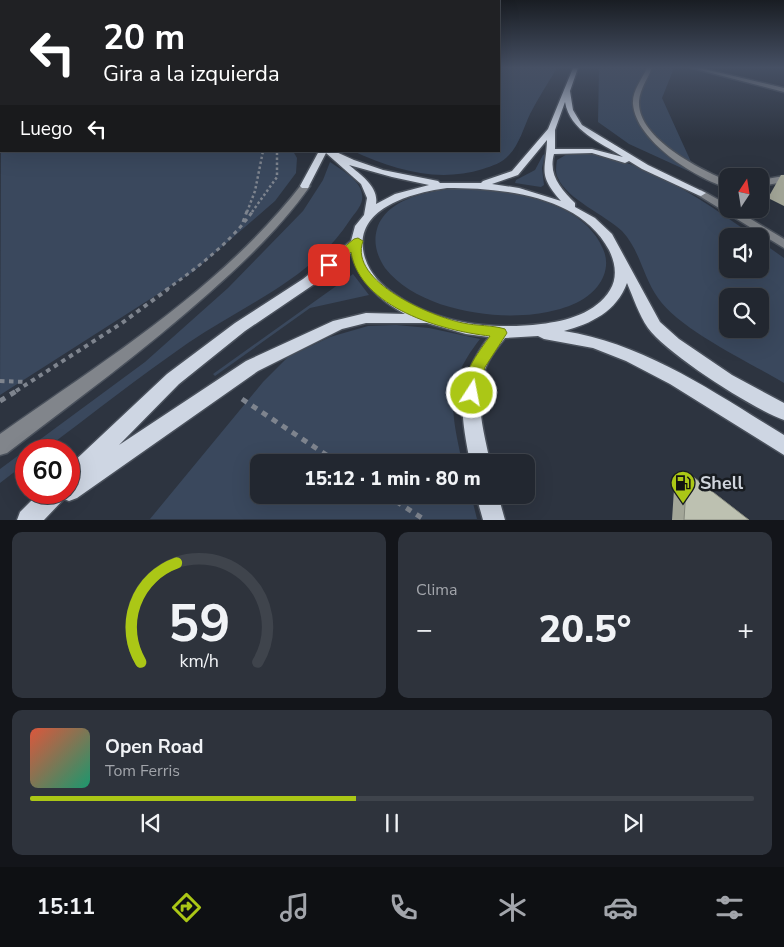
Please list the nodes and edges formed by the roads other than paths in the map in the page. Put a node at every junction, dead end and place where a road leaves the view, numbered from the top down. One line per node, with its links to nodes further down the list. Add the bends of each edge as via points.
1 (567, 92): 3 (main road); 7 (main road, via 570,110 579,126)
2 (638, 92): 9 (street, via 636,105 653,136 673,156)
3 (551, 130): 5 (main road); 12 (main road, via 515,173)
4 (322, 152): 13 (main road)
5 (551, 152): 7 (main road, via 592,152); 16 (main road, via 548,161 553,186)
6 (330, 153): 11 (main road, via 404,178); 17 (main road, via 365,183 372,198)
7 (645, 167): 15 (main road)
8 (784, 179): 10 (street)
9 (719, 182)
10 (769, 182)
11 (447, 185): 12 (main road); 17 (main road, via 394,198)
12 (482, 185): 16 (main road, via 533,194)
13 (305, 186): 25 (street, via 281,218 247,251 148,337)
14 (719, 189): 15 (street)
15 (701, 193): 19 (street)
16 (580, 214): 20 (main road, via 608,237 617,250)
17 (369, 215): 18 (main road, via 362,224)
18 (358, 241): 21 (main road, via 358,259 374,285 389,298); 28 (main road, via 308,282 240,327 173,379)
19 (784, 244)
20 (621, 265): 22 (main road, via 618,289 598,311 561,327); 24 (main road, via 654,325 673,343 726,380)
21 (431, 319): 23 (main road); 29 (main road, via 366,318 330,329 252,366)
22 (537, 331): 23 (main road); 26 (main road, via 606,346 636,359)
23 (500, 333): 27 (main road, via 478,366 474,381 472,406)
24 (784, 412)
25 (0, 446)
26 (784, 446)
27 (479, 454)
28 (80, 469)
29 (80, 483)
30 (44, 504): 33 (main road)
31 (48, 504): 33 (main road)
32 (490, 504): 34 (main road)
33 (33, 515)
34 (494, 520)

